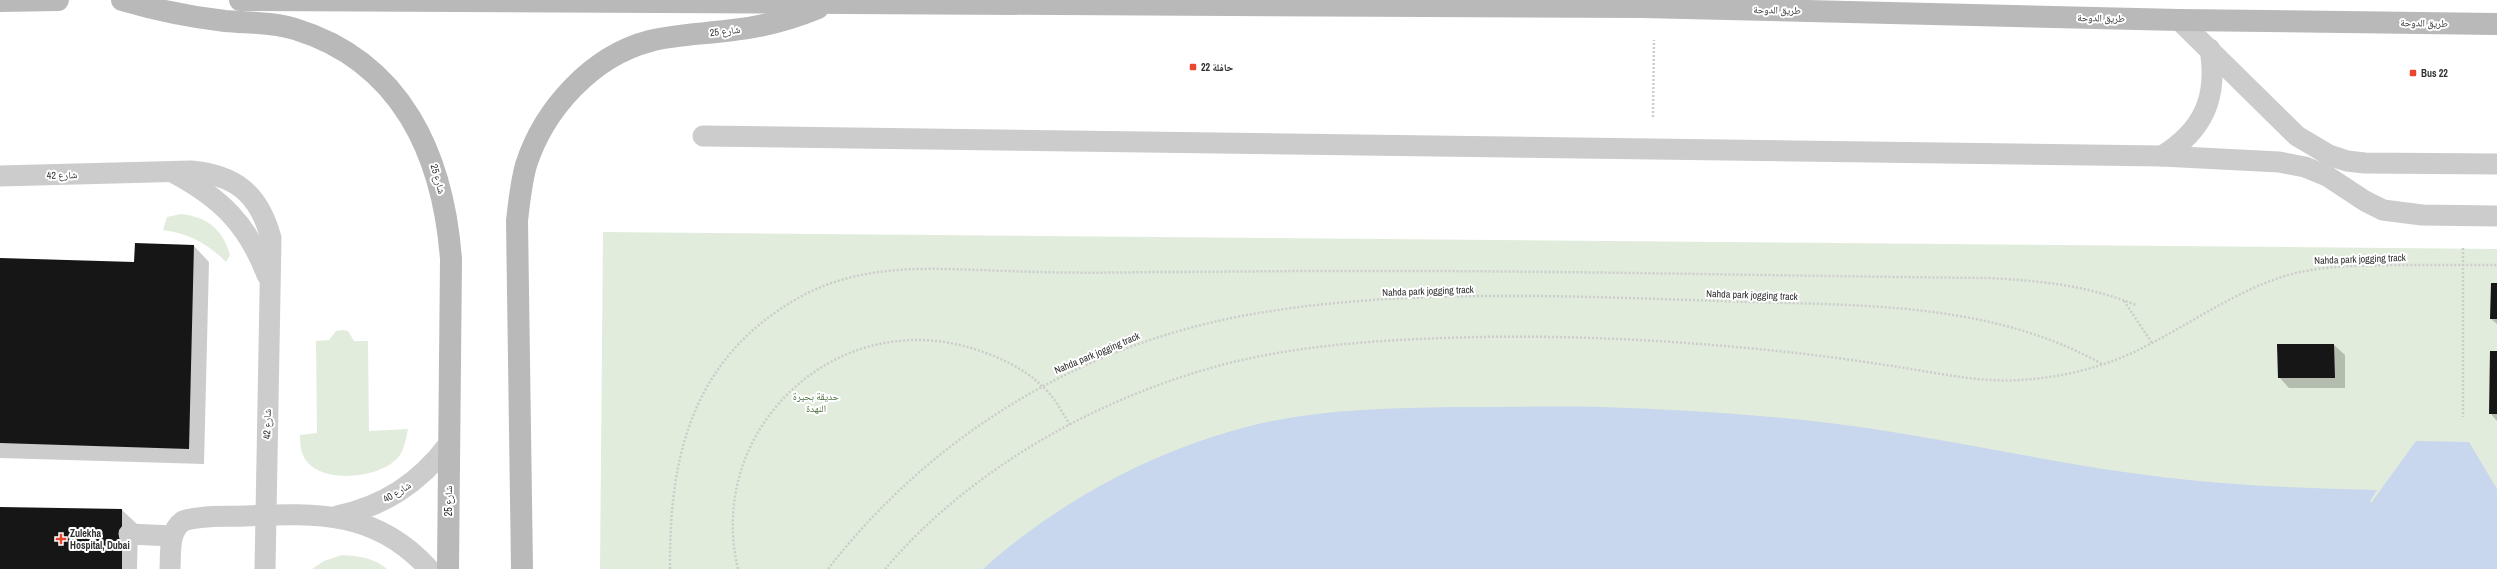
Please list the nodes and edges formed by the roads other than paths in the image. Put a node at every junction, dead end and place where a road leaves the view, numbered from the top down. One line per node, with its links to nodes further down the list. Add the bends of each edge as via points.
1 (58, 0): 4 (main road)
2 (122, 0): 17 (main road, شارع 25, via 158,11 294,29 324,41 353,58 378,78 400,102 418,129 432,159 442,190 448,224 451,259)
3 (240, 0): 5 (main road, طريق الدوحة)
4 (0, 1)
5 (831, 3): 6 (main road, طريق الدوحة, via 1655,8); 26 (main road, شارع 25, via 768,24 649,41 620,53 594,69 572,90 552,113 537,138 526,165 518,221)
6 (1719, 4): 7 (main road, طريق الدوحة)
7 (1795, 5): 8 (main road, طريق الدوحة)
8 (2178, 20): 9 (main road, طريق الدوحة); 10 (lane)
9 (2497, 24)
10 (2210, 49): 12 (lane, via 2213,70 2205,112 2194,130 2180,145); 14 (lane)
11 (703, 136): 12 (lane)
12 (2162, 156): 14 (lane, via 2279,162 2305,167)
13 (2497, 164): 14 (lane, via 2347,161)
14 (2328, 166): 16 (lane, via 2365,201 2383,210 2403,214)
15 (0, 176): 18 (lane, شارع 42, via 171,172 198,186 221,204 241,225 257,249 269,280)
16 (2497, 216)
17 (448, 445): 19 (lane, شارع 40, via 417,480 397,494 355,512); 25 (main road, شارع 25)
18 (266, 515): 19 (lane, شارع 40); 21 (lane, شارع 40, via 189,519 177,525); 23 (lane, شارع 42)
19 (332, 516): 24 (lane, شارع 40, via 354,520 395,538 416,554)
20 (129, 534): 21 (lane)
21 (172, 536): 22 (lane)
22 (170, 569)
23 (265, 569)
24 (429, 569)
25 (448, 569)
26 (522, 569)

